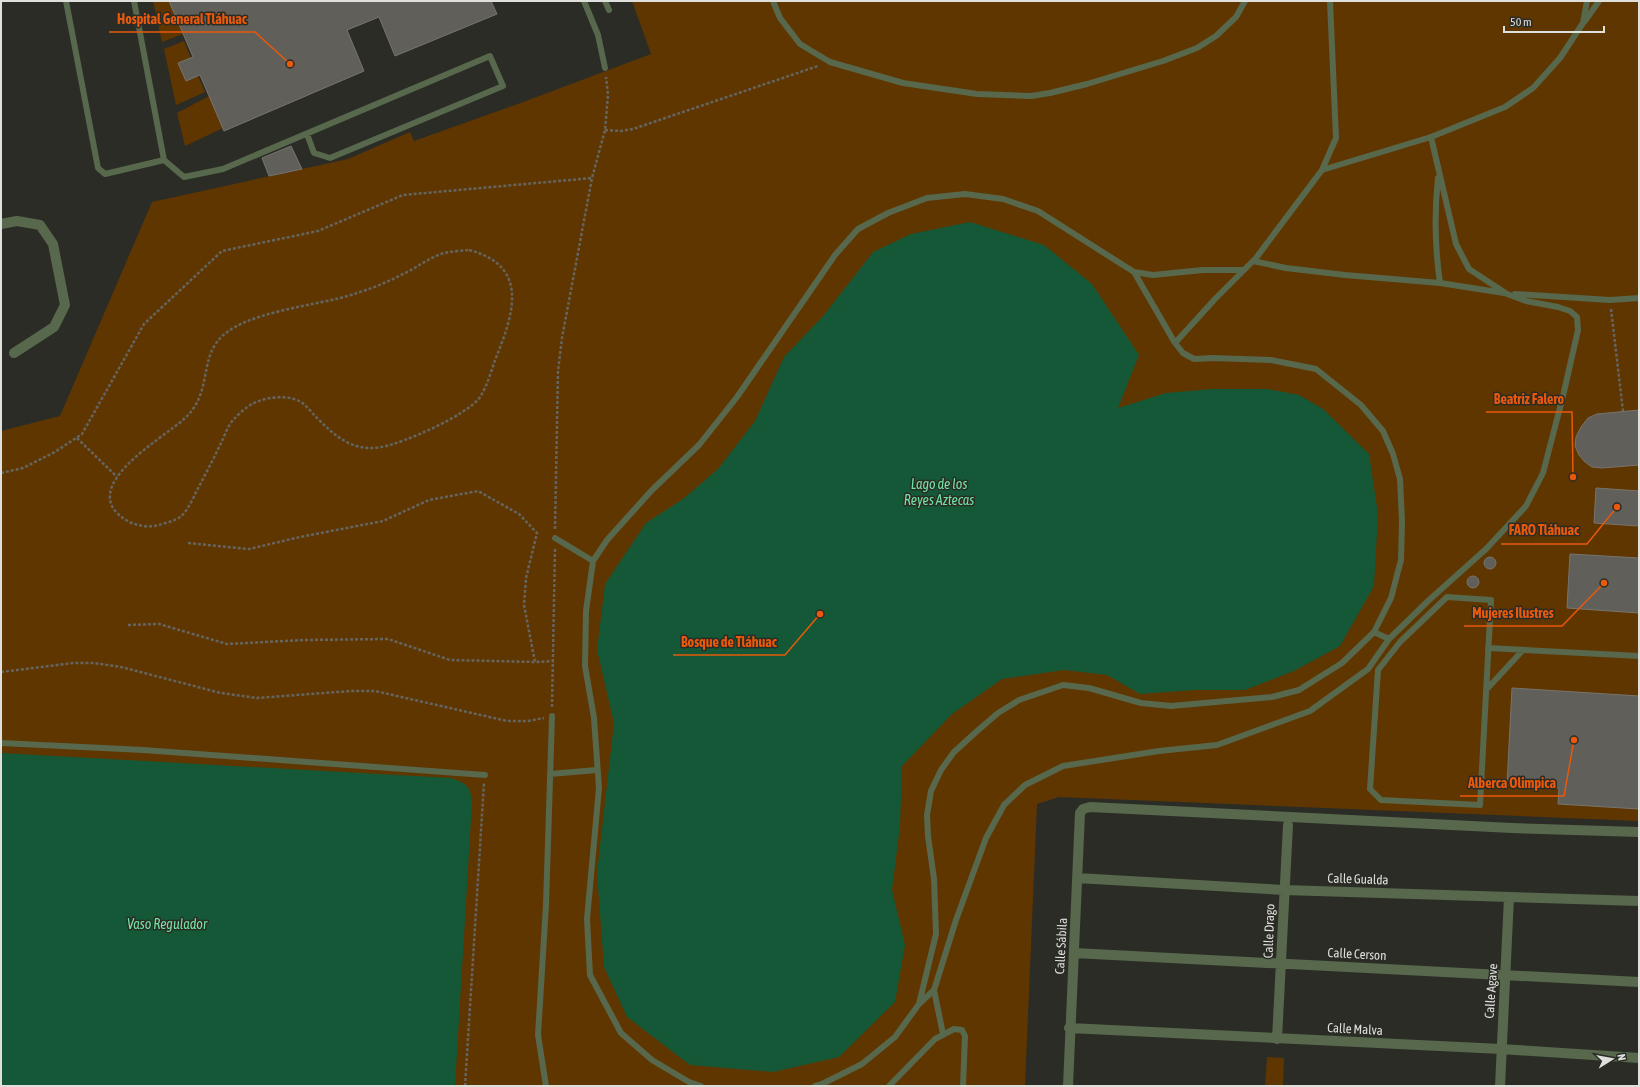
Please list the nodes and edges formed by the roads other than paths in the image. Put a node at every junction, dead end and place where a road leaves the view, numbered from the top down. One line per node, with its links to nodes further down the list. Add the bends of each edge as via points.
1 (66, 1): 15 (lane, via 98,168 105,174)
2 (134, 1): 15 (lane)
3 (584, 1): 12 (lane, via 598,36)
4 (605, 1): 10 (lane)
5 (773, 1): 6 (lane, via 780,18 800,44 830,62 903,83 977,94 1031,96 1163,61 1197,48 1216,36 1236,17)
6 (1245, 1)
7 (1330, 1): 16 (lane, via 1336,138)
8 (1587, 1): 11 (lane)
9 (1599, 1): 11 (lane)
10 (608, 10)
11 (1583, 23): 14 (lane, via 1560,58 1533,88 1505,107)
12 (605, 68)
13 (307, 134): 13 (lane, via 314,153 330,158 503,86 490,56); 15 (lane, via 223,169 184,177)
14 (1431, 137): 16 (lane); 17 (lane)
15 (164, 160)
16 (1322, 170): 19 (lane)
17 (1438, 173): 22 (lane, via 1434,208); 23 (lane, via 1456,244 1469,270)
18 (1, 224): 26 (street, via 17,221 40,225 53,244 65,305 54,327)
19 (1253, 261): 20 (lane); 22 (lane, via 1331,274)
20 (1244, 270): 21 (lane, via 1203,270 1153,275); 25 (lane)
21 (1134, 272): 25 (lane); 28 (lane, via 1038,211 1003,199 965,194 927,198 888,212 858,229 835,255 737,397 704,439 652,490 607,540)
22 (1440, 283): 23 (lane)
23 (1507, 294): 24 (lane, via 1610,300); 30 (lane, via 1526,301 1558,307 1570,311 1576,317 1578,330 1543,473 1526,506 1491,544)
24 (1639, 298)
25 (1175, 343): 29 (lane, via 1183,353 1194,359 1271,360 1316,369 1361,405 1383,431 1400,479 1402,521 1400,560 1391,598)
26 (14, 353)
27 (555, 538): 28 (lane)
28 (593, 561): 37 (lane, via 586,611 585,666 594,718)
29 (1374, 632): 30 (lane); 51 (lane, via 1342,663 1299,690 1272,697 1170,706 1141,703 1089,688 1063,685 1019,700 998,713 954,752 941,770 931,791 927,815 934,879 936,934)
30 (1389, 639): 50 (lane, via 1368,669 1310,711 1217,745 1063,766 1025,785 1004,805 986,838)
31 (1488, 648): 32 (lane); 34 (lane); 34 (lane, via 1491,600 1447,597 1400,642 1378,670 1370,789 1381,800 1480,806)
32 (1523, 650): 33 (lane); 34 (lane)
33 (1639, 656)
34 (1486, 690)
35 (552, 716): 38 (lane)
36 (1, 743): 39 (lane, via 143,750)
37 (597, 770): 38 (lane); 58 (lane, via 599,788 587,920 590,975 621,1033 652,1060 688,1082)
38 (550, 774): 57 (lane, via 546,905 538,1035)
39 (485, 775)
40 (1288, 825): 43 (street, Calle Drago)
41 (1639, 832): 42 (street, Calle Sábila, via 1090,807 1080,813)
42 (1077, 878): 43 (street, Calle Gualda); 46 (street, Calle Sábila)
43 (1284, 890): 44 (street, Calle Gualda); 47 (street, Calle Drago)
44 (1509, 897): 45 (street, Calle Gualda); 48 (street, Calle Agave)
45 (1639, 901)
46 (1074, 953): 47 (street, Calle Cerson); 52 (street, Calle Sábila)
47 (1281, 963): 48 (street, Calle Cerson); 54 (street, Calle Drago)
48 (1506, 975): 49 (street, Calle Cerson); 55 (street, Calle Agave)
49 (1639, 982)
50 (934, 990): 51 (lane); 53 (lane)
51 (919, 1004): 59 (lane, via 895,1037 862,1064)
52 (1070, 1028): 54 (street, Calle Malva); 62 (street, Calle Sábila)
53 (943, 1034): 60 (lane); 61 (lane, via 954,1029 962,1030 966,1036)
54 (1277, 1039): 55 (street, Calle Malva)
55 (1501, 1049): 56 (street, Calle Malva); 63 (street, Calle Agave)
56 (1639, 1058)
57 (546, 1086)
58 (701, 1086)
59 (815, 1086)
60 (889, 1086)
61 (963, 1086)
62 (1068, 1086)
63 (1500, 1086)

